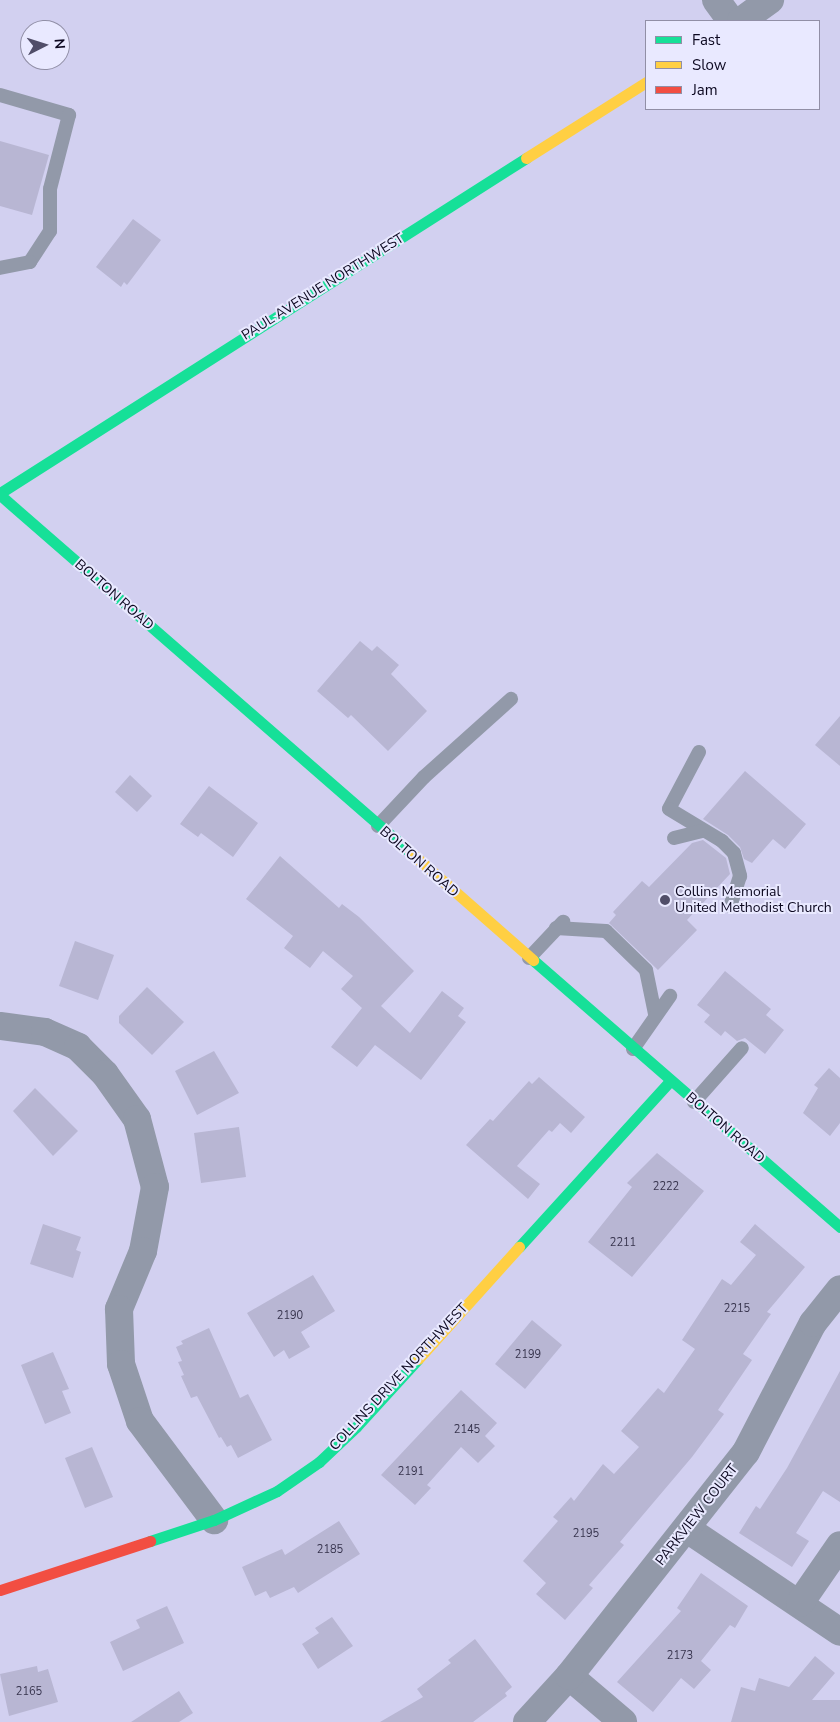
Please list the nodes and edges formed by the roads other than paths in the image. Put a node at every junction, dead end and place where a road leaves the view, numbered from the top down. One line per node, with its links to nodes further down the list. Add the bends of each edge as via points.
1 (716, 0): 3 (street)
2 (770, 0): 4 (street)
3 (730, 20)
4 (742, 20)
5 (645, 83): 8 (street, PAUL AVENUE NORTHWEST)
6 (0, 95): 7 (lane, via 69,115 50,189 50,231 30,262)
7 (0, 268)
8 (0, 494): 11 (street, BOLTON ROAD)
9 (512, 699): 11 (lane, via 424,777)
10 (699, 752): 12 (lane, via 669,809)
11 (378, 826): 15 (street, BOLTON ROAD)
12 (702, 831): 13 (lane); 14 (lane, via 722,841 734,853 740,876)
13 (674, 838)
14 (730, 906)
15 (529, 958): 17 (lane, via 560,924 606,931 646,970); 19 (street, BOLTON ROAD)
16 (670, 996): 17 (lane)
17 (655, 1014): 19 (lane)
18 (0, 1026): 25 (street, via 45,1032 78,1048 105,1074 136,1119 155,1187 143,1251 119,1309 121,1364 140,1421)
19 (633, 1048): 21 (street, BOLTON ROAD)
20 (742, 1048): 22 (lane)
21 (670, 1081): 22 (street, BOLTON ROAD); 25 (street, COLLINS DRIVE NORTHWEST, via 356,1427 319,1462 277,1491)
22 (694, 1102): 23 (street, BOLTON ROAD)
23 (840, 1227)
24 (840, 1289): 26 (street, PARKVIEW COURT, via 813,1323 746,1452)
25 (214, 1520): 28 (street, COLLINS DRIVE NORTHWEST)
26 (687, 1528): 29 (street); 31 (street, PARKVIEW COURT)
27 (840, 1544): 29 (street)
28 (0, 1590)
29 (800, 1603): 30 (street)
30 (840, 1632)
31 (569, 1676): 32 (street, PARKVIEW COURT); 33 (street)
32 (527, 1722)
33 (623, 1722)

